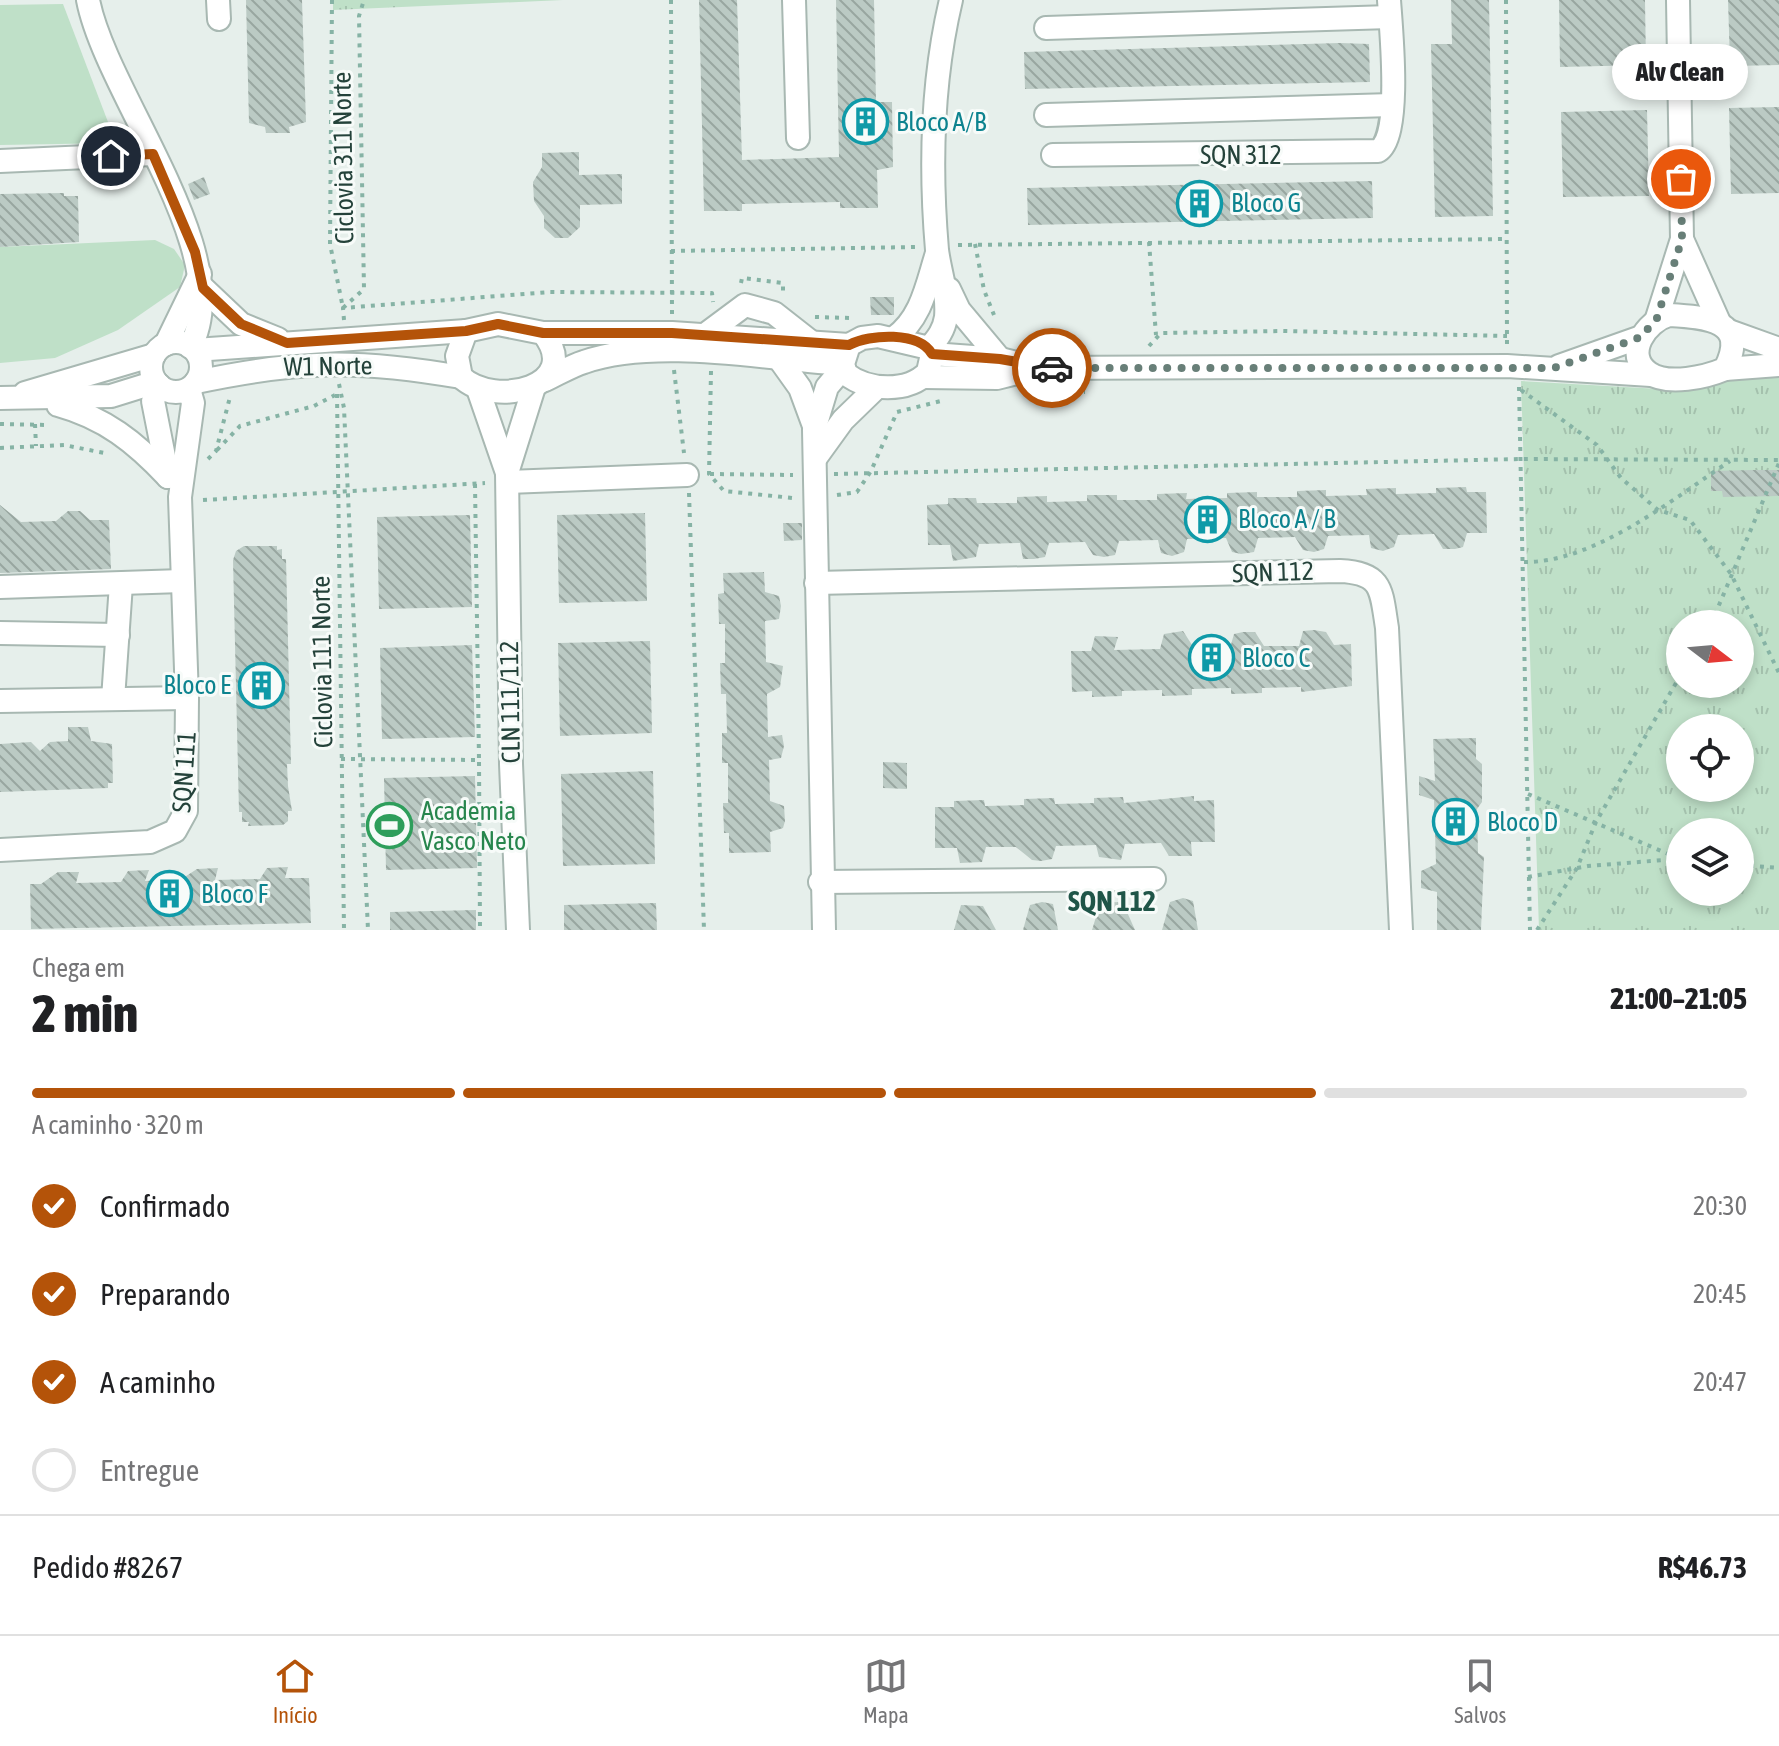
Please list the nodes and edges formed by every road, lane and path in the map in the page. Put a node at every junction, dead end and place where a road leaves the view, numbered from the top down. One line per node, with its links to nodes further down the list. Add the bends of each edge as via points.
1 (88, 0): 14 (street)
2 (332, 0): 3 (path, Ciclovia 311 Norte, via 330,244 343,308 364,289 359,16)
3 (364, 0)
4 (671, 0): 22 (path)
5 (794, 0): 13 (street)
6 (951, 0): 21 (street, via 936,77)
7 (1506, 0): 17 (path)
8 (1678, 0): 18 (street)
9 (1390, 8): 10 (street); 11 (street, SQN 312)
10 (1046, 28)
11 (1392, 105): 12 (street, SQN 312); 15 (street, SQN 312, via 1384,147 1370,153)
12 (1046, 115)
13 (798, 138)
14 (153, 154): 16 (street); 24 (street)
15 (1053, 155)
16 (0, 161)
17 (1507, 239): 19 (path); 36 (path)
18 (1682, 239): 29 (street); 31 (street)
19 (1149, 242): 20 (path); 35 (path)
20 (975, 244): 21 (path); 30 (path, via 984,290)
21 (938, 249): 22 (path); 23 (street); 38 (street, via 912,323)
22 (671, 251): 32 (path)
23 (943, 276): 46 (street, via 945,325); 48 (street, via 959,310)
24 (202, 281): 40 (street, via 241,324); 43 (street, via 201,323); 45 (street)
25 (740, 288): 26 (path, via 742,278 783,283 783,299)
26 (789, 304)
27 (805, 315): 28 (path)
28 (863, 318)
29 (1657, 318): 31 (street, via 1689,316); 37 (street)
30 (1000, 324)
31 (1724, 326): 44 (street); 53 (street, via 1732,345)
32 (674, 328): 34 (street); 41 (street); 60 (street); 81 (path)
33 (466, 331): 34 (street, via 498,324); 40 (street, W1 Norte); 58 (street, via 457,356)
34 (543, 333): 60 (street, via 553,350 551,369)
35 (1156, 335): 36 (path, via 1283,331); 42 (path)
36 (1507, 336): 56 (path)
37 (1641, 337): 52 (street); 54 (street, via 1641,365)
38 (894, 338): 46 (street); 47 (street, via 862,338)
39 (811, 342): 41 (street); 41 (street, via 774,313 745,305); 47 (street)
40 (287, 343): 43 (street, W1 Norte)
41 (709, 344): 49 (street); 81 (path)
42 (1147, 347)
43 (192, 348): 45 (street, via 174,342); 61 (street, via 201,366)
44 (1779, 349)
45 (160, 350): 59 (street, via 151,369); 68 (street)
46 (931, 351): 48 (street); 55 (street, via 932,365)
47 (845, 359): 49 (street); 62 (street, via 852,379); 72 (street, via 827,387)
48 (1000, 359): 51 (street)
49 (780, 360): 72 (street, via 800,388)
50 (1779, 365): 53 (street)
51 (1037, 368): 55 (street, via 997,378); 56 (street)
52 (1554, 368): 54 (street); 56 (street)
53 (1725, 369): 54 (street, via 1699,377)
54 (1651, 375)
55 (924, 377): 62 (street)
56 (1506, 377): 63 (path); 63 (path)
57 (351, 380): 66 (path, via 339,380)
58 (470, 383): 60 (street, via 503,393); 61 (street, W1 Norte, via 404,367 336,362 287,365); 83 (street, CLN 111/112)
59 (157, 384): 61 (street, via 177,392); 70 (street, via 111,396); 82 (street, SQN 111, via 153,401)
60 (540, 384): 83 (street, CLN 111/112)
61 (193, 385): 87 (street, SQN 111)
62 (877, 387): 79 (street, via 843,420)
63 (1519, 388): 64 (path); 75 (path); 76 (path, via 1597,445)
64 (1535, 389)
65 (1089, 392): 67 (path)
66 (339, 393): 74 (path, via 314,406 240,426); 85 (path); 86 (path, Ciclovia 111 Norte)
67 (1026, 394)
68 (5, 398): 70 (street)
69 (950, 399): 80 (path, via 897,412)
70 (42, 400): 82 (street, via 104,422 140,446)
71 (35, 424): 73 (path)
72 (814, 430): 79 (street)
73 (36, 447)
74 (216, 451)
75 (1521, 459): 76 (path); 80 (path); 90 (path)
76 (1605, 460): 77 (path); 89 (path)
77 (1731, 460): 78 (path); 89 (path)
78 (1779, 462): 91 (path)
79 (817, 465): 80 (path); 81 (path); 88 (street)
80 (871, 471): 88 (path, via 857,492)
81 (698, 474): 83 (street); 88 (path, via 724,491 761,498); 122 (path, via 693,549)
82 (168, 477): 87 (street, SQN 111)
83 (497, 477): 84 (path); 121 (street, CLN 111/112)
84 (475, 484): 85 (path); 106 (path)
85 (348, 490): 86 (path); 105 (path)
86 (338, 491): 87 (path); 104 (path, Ciclovia 111 Norte)
87 (180, 497): 92 (street, SQN 111)
88 (817, 498): 93 (street)
89 (1658, 510): 90 (path, via 1547,563); 91 (path, via 1690,520)
90 (1524, 562): 107 (path)
91 (1731, 574): 96 (path); 99 (path)
92 (182, 581): 94 (street); 100 (street, SQN 111)
93 (816, 583): 117 (street); 124 (street, SQN 112, via 1340,571 1369,575 1378,584 1387,628)
94 (121, 584): 95 (street); 98 (street)
95 (0, 587)
96 (1717, 610)
97 (0, 633): 98 (street)
98 (118, 635): 102 (street)
99 (1779, 673)
100 (187, 698): 102 (street); 109 (street, SQN 111, via 186,811 175,831 150,842)
101 (1667, 698): 108 (path)
102 (113, 699): 103 (street)
103 (0, 701)
104 (341, 759): 105 (path); 118 (path, Ciclovia 111 Norte)
105 (362, 759): 106 (path); 119 (path)
106 (479, 760): 120 (path)
107 (1528, 794): 108 (path); 115 (path)
108 (1596, 822): 110 (path); 113 (path)
109 (0, 850)
110 (1666, 853)
111 (1666, 860): 113 (path)
112 (1754, 866): 114 (path)
113 (1577, 868): 115 (path); 126 (path)
114 (1779, 868)
115 (1528, 877): 125 (path)
116 (1154, 879): 117 (street)
117 (820, 882): 123 (street)
118 (344, 930)
119 (368, 930)
120 (480, 930)
121 (518, 930)
122 (704, 930)
123 (824, 930)
124 (1401, 930)
125 (1530, 930)
126 (1537, 930)

